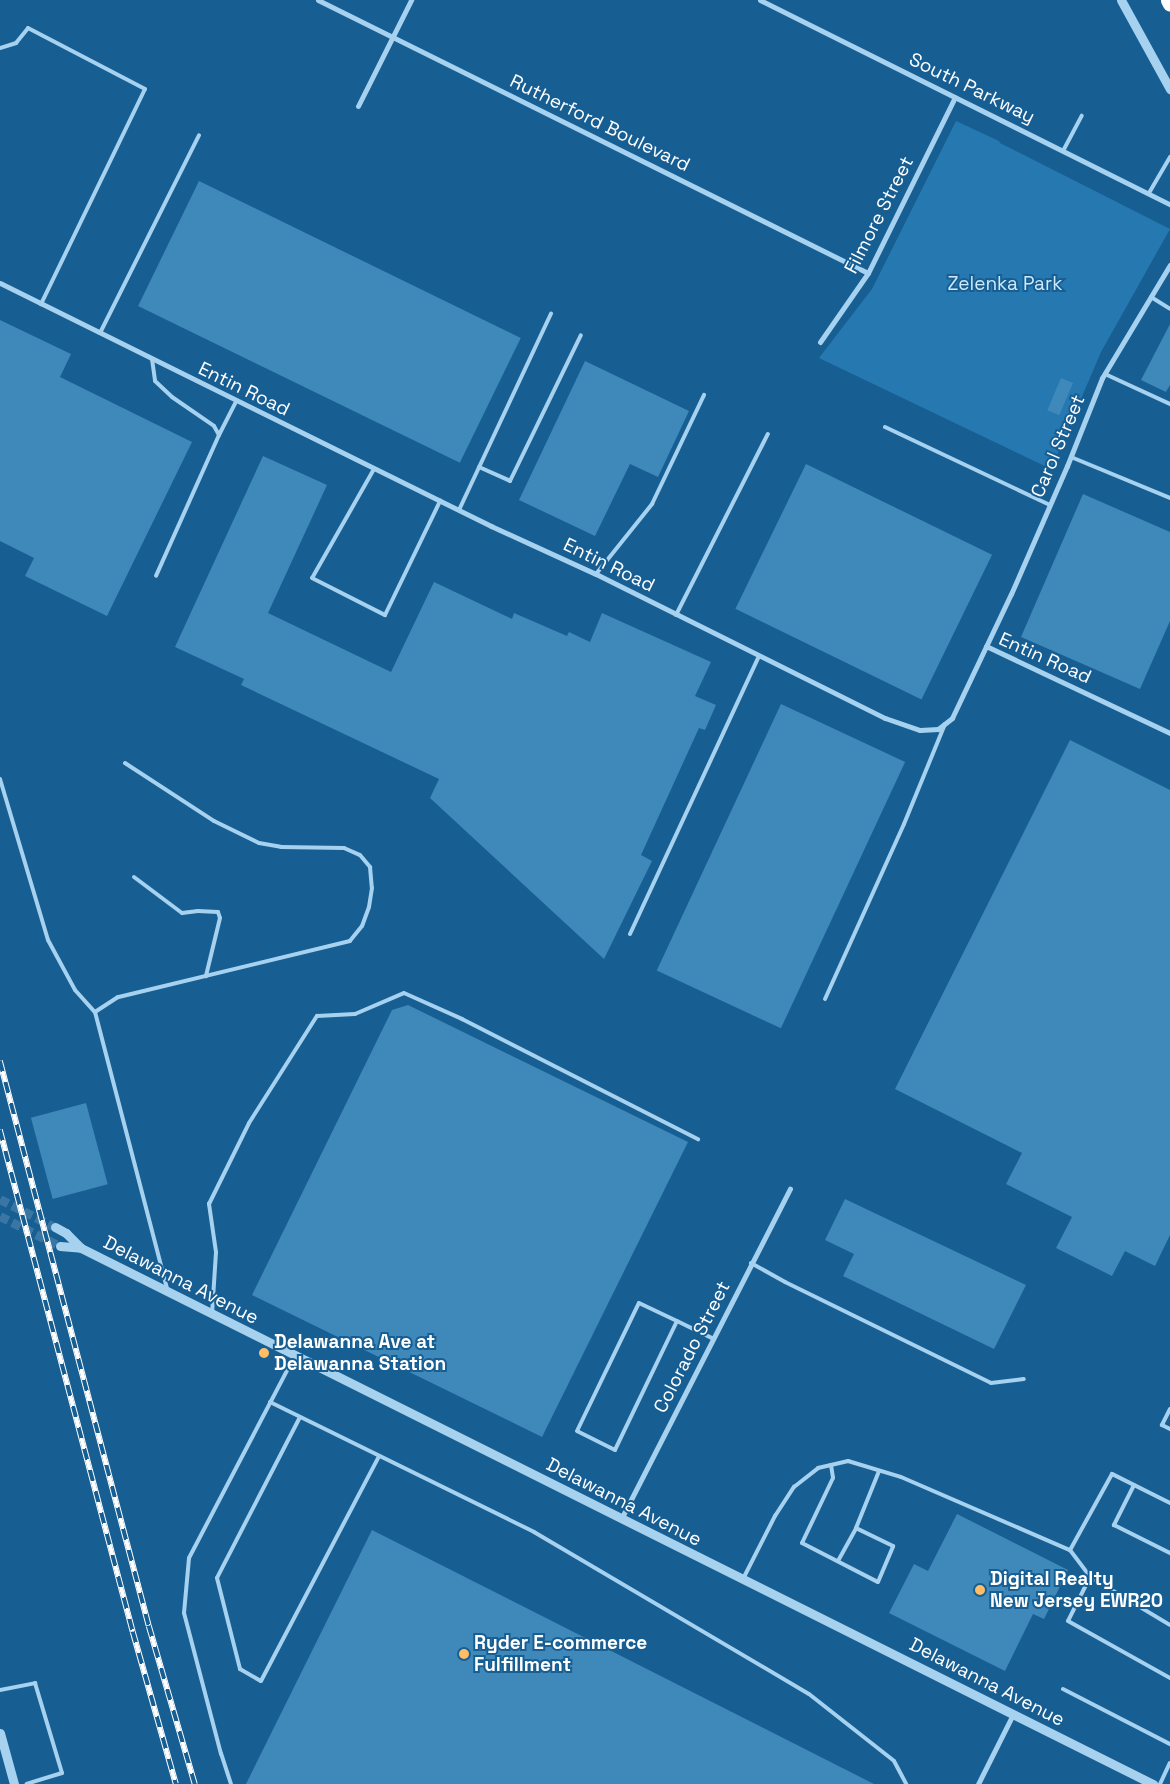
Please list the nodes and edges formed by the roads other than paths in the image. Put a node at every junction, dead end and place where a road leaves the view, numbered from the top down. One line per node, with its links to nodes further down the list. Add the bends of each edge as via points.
1 (318, 0): 7 (street, Rutherford Boulevard)
2 (411, 0): 7 (street)
3 (760, 0): 10 (street, South Parkway)
4 (1121, 0): 9 (street)
5 (1168, 0): 6 (highway)
6 (1170, 4)
7 (393, 36): 11 (street); 19 (street, Rutherford Boulevard)
8 (0, 48): 22 (lane, via 16,43 28,28 145,89)
9 (1170, 89)
10 (955, 96): 14 (street, South Parkway); 19 (street, Filmore Street)
11 (358, 106)
12 (1082, 116): 14 (lane)
13 (200, 135): 25 (lane)
14 (1063, 151): 16 (street, South Parkway)
15 (1170, 157): 16 (lane)
16 (1149, 193): 17 (street, South Parkway)
17 (1170, 204)
18 (1170, 265): 21 (street, Carol Street)
19 (868, 273): 27 (street, Filmore Street)
20 (0, 283): 22 (street, Entin Road)
21 (1151, 297): 23 (lane); 29 (street, Carol Street)
22 (41, 304): 25 (street, Entin Road)
23 (1170, 309)
24 (551, 314): 37 (lane)
25 (100, 333): 28 (street, Entin Road)
26 (581, 334): 37 (lane, via 510,481)
27 (820, 342)
28 (152, 359): 31 (street, Entin Road); 35 (lane, via 154,381 214,426)
29 (1105, 374): 32 (lane); 36 (street, Carol Street)
30 (704, 395): 43 (lane, via 652,504)
31 (236, 401): 35 (lane); 38 (street, Entin Road)
32 (1170, 404)
33 (885, 427): 41 (lane)
34 (768, 434): 45 (lane)
35 (219, 435): 44 (lane)
36 (1071, 456): 39 (lane); 41 (street, Carol Street)
37 (480, 467): 42 (lane)
38 (374, 469): 40 (street, Entin Road); 40 (lane, via 312,578 385,615)
39 (1170, 498)
40 (440, 501): 42 (street, Entin Road)
41 (1050, 505): 46 (street, Carol Street)
42 (459, 510): 43 (street, Entin Road)
43 (596, 574): 45 (street, Entin Road)
44 (156, 576)
45 (676, 615): 47 (street, Entin Road)
46 (986, 646): 48 (street, Entin Road, via 952,718); 49 (street, Entin Road)
47 (758, 656): 48 (street, Entin Road, via 885,718 920,730 938,729); 53 (lane)
48 (945, 724): 55 (lane, via 904,824)
49 (1170, 733)
50 (125, 763): 54 (lane, via 214,821 259,843 281,847 344,848 360,855 370,867 372,888 369,907 362,926 350,941)
51 (0, 779): 56 (lane, via 48,940 75,990)
52 (134, 876): 54 (lane, via 182,913 218,912 220,918)
53 (630, 934)
54 (206, 976): 56 (lane, via 118,997)
55 (825, 998)
56 (95, 1012): 63 (lane)
57 (698, 1139): 64 (lane, via 462,1019 404,993 355,1014 317,1016 249,1123 209,1204 216,1252)
58 (790, 1189): 62 (street, Colorado Street)
59 (55, 1227): 61 (street, Delawanna Avenue)
60 (60, 1246): 61 (street, Delawanna Avenue)
61 (81, 1248): 63 (street, Delawanna Avenue)
62 (751, 1263): 66 (street, Colorado Street); 68 (lane, via 991,1383)
63 (168, 1292): 64 (street, Delawanna Avenue)
64 (212, 1314): 67 (street, Delawanna Avenue)
65 (677, 1321): 65 (lane, via 639,1303 577,1431 615,1450); 66 (lane)
66 (712, 1338): 78 (street, Colorado Street)
67 (295, 1355): 69 (lane); 78 (street, Delawanna Avenue)
68 (1024, 1379)
69 (270, 1402): 71 (lane); 95 (lane, via 189,1558 184,1613)
70 (1170, 1409): 72 (lane, via 1162,1425)
71 (300, 1417): 73 (lane); 73 (lane, via 217,1578 240,1669 261,1681)
72 (1170, 1429)
73 (379, 1456): 96 (lane, via 534,1532 809,1694 894,1761)
74 (832, 1465): 75 (lane, via 848,1461); 82 (lane, via 834,1478 802,1543); 84 (lane, via 818,1468 794,1487 775,1516)
75 (879, 1471): 79 (lane); 80 (lane)
76 (1134, 1485): 77 (lane); 80 (lane, via 1112,1474); 81 (lane, via 1114,1525)
77 (1170, 1503)
78 (621, 1519): 84 (street, Delawanna Avenue)
79 (856, 1528): 82 (lane); 82 (lane, via 893,1546 878,1582)
80 (1070, 1550): 83 (lane)
81 (1170, 1553)
82 (838, 1561)
83 (1090, 1577): 85 (lane); 86 (lane, via 1068,1621)
84 (743, 1579): 89 (street, Delawanna Avenue)
85 (1170, 1625)
86 (1170, 1678)
87 (1064, 1689): 91 (lane)
88 (0, 1690): 94 (lane, via 35,1683 62,1773)
89 (1013, 1714): 97 (street); 98 (street, Delawanna Avenue)
90 (0, 1733): 93 (street)
91 (1170, 1744)
92 (1170, 1764): 99 (lane)
93 (14, 1784)
94 (27, 1784)
95 (231, 1784)
96 (906, 1784)
97 (978, 1784)
98 (1153, 1784)
99 (1160, 1784)

